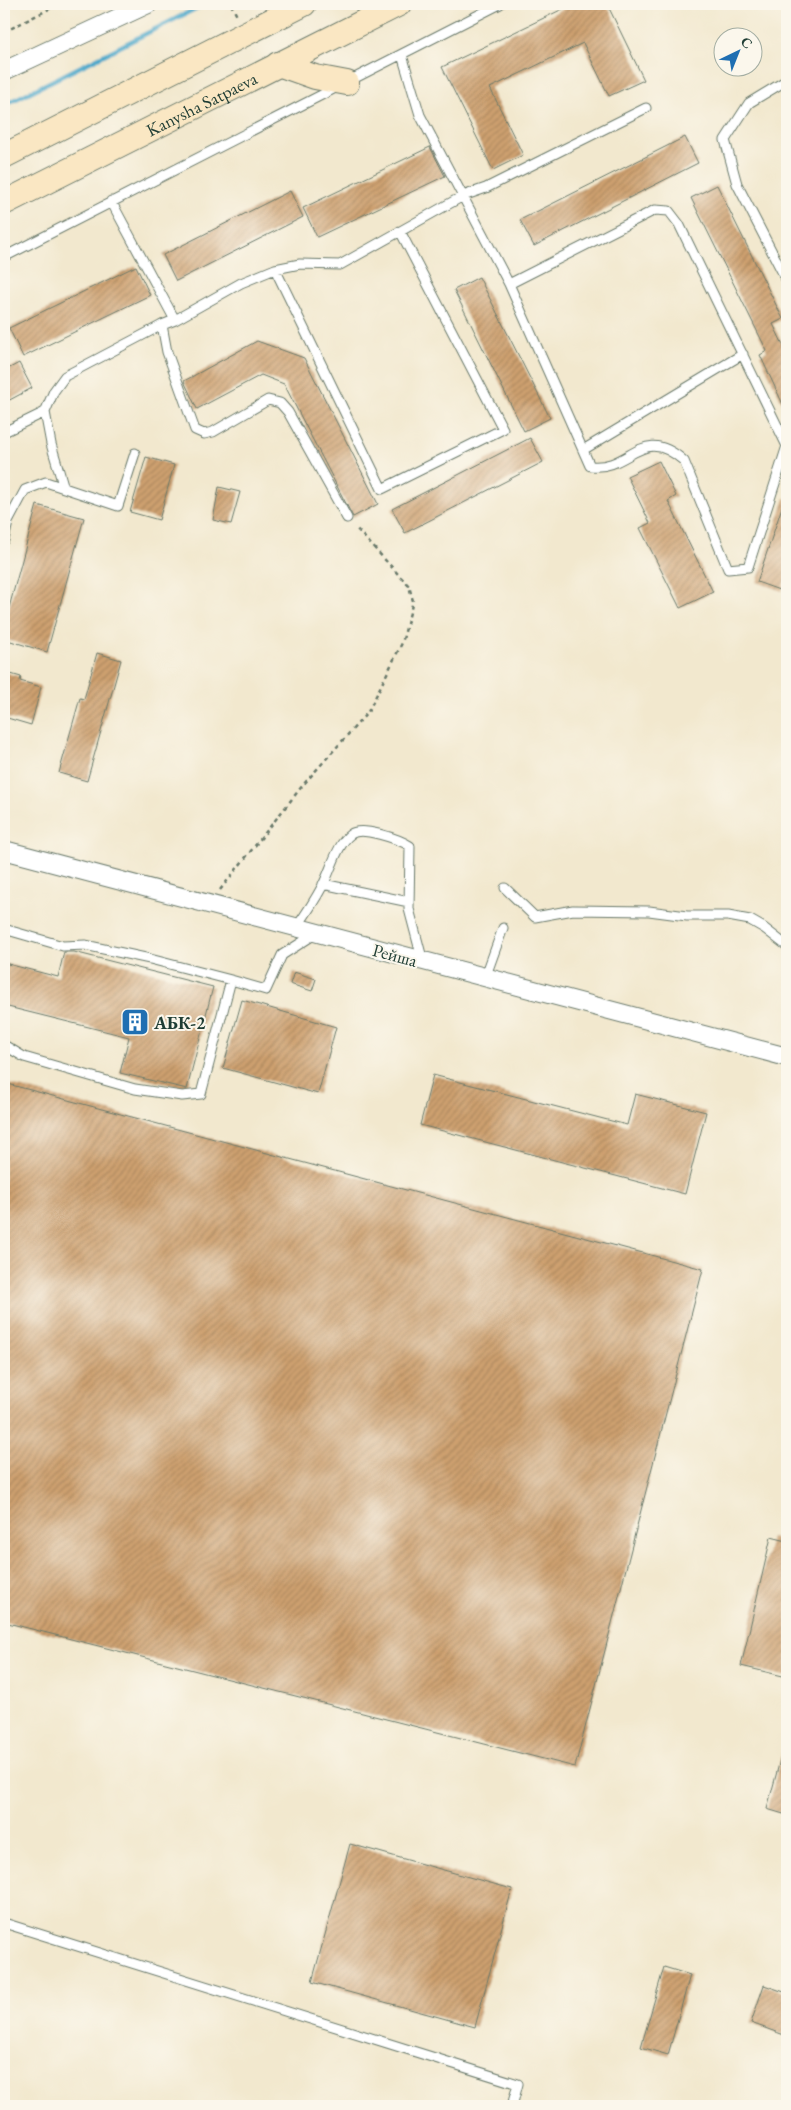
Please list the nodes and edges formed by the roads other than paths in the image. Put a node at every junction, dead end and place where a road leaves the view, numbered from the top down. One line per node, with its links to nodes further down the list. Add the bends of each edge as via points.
1 (148, 4): 7 (street)
2 (304, 4): 11 (main road)
3 (398, 4): 6 (main road, Kanysha Satpaeva)
4 (500, 4): 5 (lane)
5 (402, 55): 9 (lane); 12 (lane, via 420,115)
6 (278, 64): 9 (main road, via 315,77); 14 (main road, Kanysha Satpaeva)
7 (4, 71)
8 (787, 80): 18 (lane, via 749,103 725,140 737,184)
9 (347, 83): 13 (lane)
10 (646, 108): 12 (lane, via 486,188)
11 (4, 156)
12 (463, 196): 15 (lane); 19 (lane)
13 (111, 201): 16 (lane); 20 (lane)
14 (4, 203)
15 (400, 231): 17 (lane, via 340,265 300,264); 17 (lane, via 502,429 382,489)
16 (4, 258)
17 (275, 269): 20 (lane, via 241,283)
18 (787, 281)
19 (510, 284): 22 (lane, via 655,210 669,211 679,224); 26 (lane)
20 (175, 320): 21 (lane)
21 (162, 324): 23 (lane, via 66,376 54,391); 29 (lane, via 167,352 195,430 204,434 213,432 268,400 280,403)
22 (743, 354): 25 (lane); 26 (lane)
23 (45, 412): 24 (lane); 28 (lane)
24 (4, 432)
25 (787, 446): 26 (lane, via 748,567 728,569 684,460 671,449 653,444 599,467 590,466)
26 (583, 450)
27 (135, 453): 28 (lane, via 118,506)
28 (64, 488): 30 (lane, via 46,482 25,490)
29 (347, 518)
30 (6, 522): 31 (lane)
31 (4, 540)
32 (4, 850): 37 (street, Рейша)
33 (323, 884): 35 (lane); 35 (lane, via 344,840 352,832 362,831 402,840 410,846); 37 (lane)
34 (506, 888): 40 (lane, via 535,917 573,910 728,916 750,920)
35 (409, 902): 41 (lane, via 411,924)
36 (4, 928): 43 (lane, via 63,946 85,945 150,958)
37 (296, 928): 39 (street, Рейша)
38 (503, 928): 42 (lane)
39 (315, 934): 41 (street, Рейша); 43 (lane, via 282,955 266,990)
40 (787, 946)
41 (423, 962): 42 (street, Рейша)
42 (485, 978): 45 (street, Рейша)
43 (232, 980): 44 (lane, via 200,1094 182,1096 135,1088 24,1057)
44 (4, 1045)
45 (787, 1057)
46 (4, 1923): 47 (lane, via 518,2084)
47 (512, 2106)

